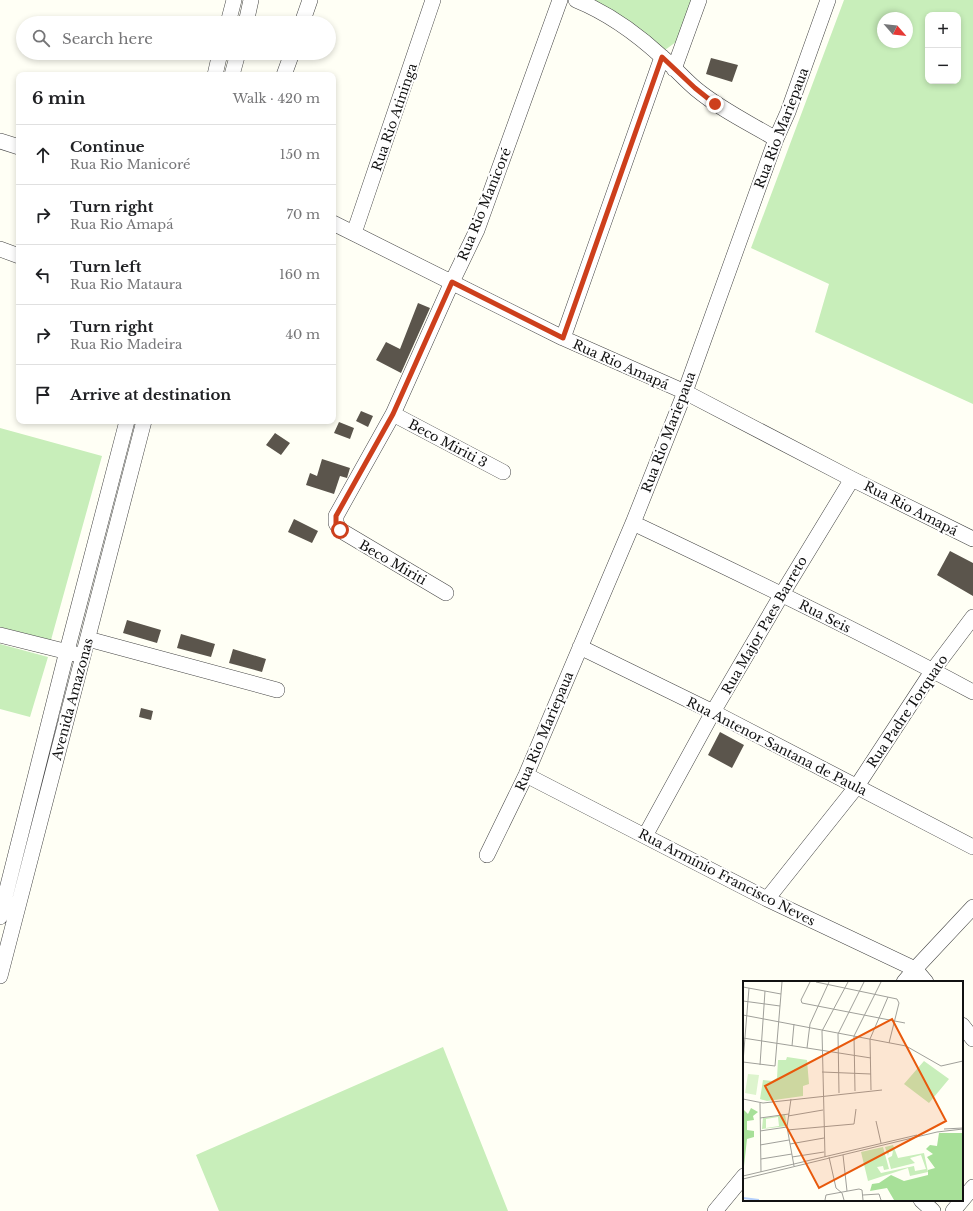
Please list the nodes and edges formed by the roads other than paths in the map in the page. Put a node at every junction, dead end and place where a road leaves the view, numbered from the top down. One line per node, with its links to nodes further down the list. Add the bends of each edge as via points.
1 (234, 0): 9 (street)
2 (251, 0): 10 (street)
3 (310, 0): 11 (street)
4 (433, 0): 24 (street, Rua Rio Atininga)
5 (560, 0): 27 (street, Rua Rio Manicoré, via 477,230)
6 (699, 0): 16 (street)
7 (828, 0): 20 (street, Rua Rio Mariepaua)
8 (583, 1): 12 (street, via 636,35)
9 (230, 16)
10 (248, 16)
11 (304, 16)
12 (662, 57): 16 (street); 28 (street)
13 (218, 60): 17 (street)
14 (236, 60): 18 (street)
15 (289, 60): 19 (street)
16 (674, 69): 20 (street, via 715,104)
17 (216, 72)
18 (233, 72)
19 (285, 72)
20 (776, 139): 29 (street, Rua Rio Mariepaua)
21 (0, 141): 22 (street)
22 (16, 146)
23 (336, 224): 24 (street, Rua Rio Amapá)
24 (354, 233): 27 (street, Rua Rio Amapá)
25 (0, 249): 26 (street)
26 (16, 255)
27 (452, 282): 28 (street, Rua Rio Amapá); 30 (street, Rua Rio Manicoré)
28 (563, 338): 29 (street, Rua Rio Amapá)
29 (685, 392): 34 (street, Rua Rio Amapá); 35 (street, Rua Rio Mariepaua)
30 (393, 414): 33 (street, Beco Miriti 3); 36 (street, Rua Rio Manicoré, via 336,516 336,524)
31 (126, 424): 44 (street, Avenida Amazonas)
32 (143, 424): 42 (street, Avenida Amazonas)
33 (503, 472)
34 (852, 479): 37 (street, Rua Rio Amapá); 39 (street, Rua Major Paes Barreto)
35 (633, 523): 39 (street, Rua Seis); 43 (street, Rua Rio Mariepaua)
36 (340, 530): 38 (street, Beco Miriti)
37 (973, 539)
38 (446, 593)
39 (782, 594): 46 (street, Rua Seis); 49 (street, Rua Major Paes Barreto)
40 (973, 617): 46 (street, Rua Padre Torquato)
41 (0, 635): 44 (street)
42 (88, 639): 45 (street, Avenida Amazonas); 47 (street)
43 (580, 647): 49 (street, Rua Antenor Santana de Paula); 50 (street, Rua Rio Mariepaua)
44 (67, 651): 45 (street); 57 (street, Avenida Amazonas)
45 (83, 655): 59 (street, Avenida Amazonas)
46 (933, 670): 48 (street, Rua Seis); 51 (street, Rua Padre Torquato)
47 (277, 690)
48 (973, 692)
49 (713, 712): 51 (street, Rua Antenor Santana de Paula); 52 (street, Rua Major Paes Barreto)
50 (526, 775): 52 (street, Rua Armínio Francisco Neves); 54 (street, Rua Rio Mariepaua)
51 (857, 786): 53 (street, Rua Antenor Santana de Paula); 55 (street, Rua Padre Torquato)
52 (645, 836): 55 (street, Rua Armínio Francisco Neves)
53 (973, 847)
54 (487, 856)
55 (767, 899): 58 (street, Rua Armínio Francisco Neves)
56 (973, 907): 58 (street)
57 (0, 917)
58 (915, 969): 60 (street); 61 (street, Rua Armínio Francisco Neves)
59 (0, 976)
60 (905, 981)
61 (925, 981)
62 (963, 1026): 63 (street)
63 (973, 1038)
64 (743, 1177): 69 (street)
65 (973, 1187): 66 (street)
66 (963, 1200)
67 (921, 1201): 70 (street)
68 (962, 1201): 71 (street)
69 (715, 1211)
70 (933, 1211)
71 (954, 1211)

